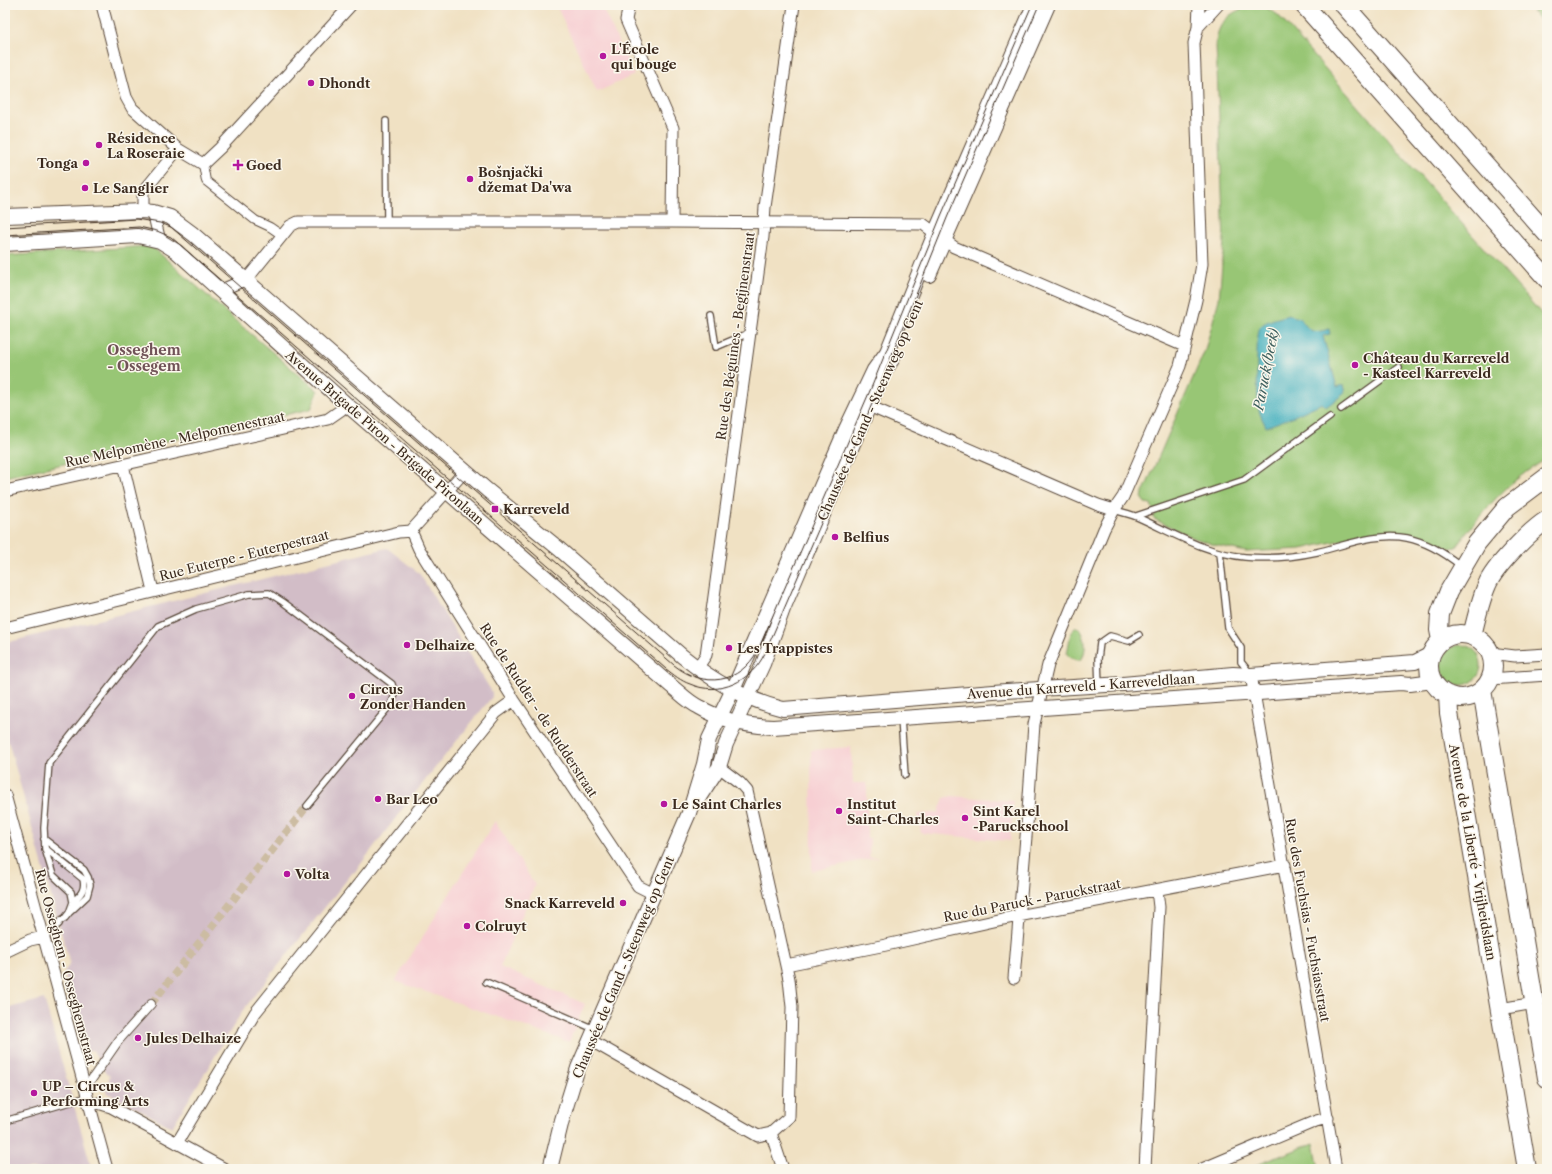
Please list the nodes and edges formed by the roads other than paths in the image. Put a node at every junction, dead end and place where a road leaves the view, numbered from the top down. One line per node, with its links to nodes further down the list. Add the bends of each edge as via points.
1 (102, 5): 13 (street, via 126,98 132,108)
2 (351, 5): 15 (street)
3 (629, 5): 19 (street, via 626,20 673,128)
4 (794, 5): 21 (street, Rue des Béguines - Begijnenstraat)
5 (1034, 5): 24 (street, Chaussée de Gand - Steenweg op Gent)
6 (1048, 5): 24 (street, Chaussée de Gand - Steenweg op Gent)
7 (1199, 5): 11 (street)
8 (1218, 5): 11 (street)
9 (1304, 5): 16 (main road)
10 (1344, 5): 14 (main road)
11 (1198, 27): 32 (street, via 1194,44 1202,264)
12 (386, 121): 20 (lane)
13 (178, 149): 15 (street); 17 (street, via 143,192)
14 (1484, 163): 16 (main road); 22 (main road)
15 (203, 164): 23 (street, via 206,181 255,220)
16 (1462, 182): 28 (main road)
17 (148, 211): 18 (street, Avenue Brigade Piron - Brigade Pironlaan); 25 (street); 27 (street, Avenue Brigade Piron - Brigade Pironlaan, via 170,217)
18 (5, 216)
19 (672, 222): 20 (street); 21 (street)
20 (387, 223): 23 (street, via 298,222 290,226)
21 (764, 223): 24 (street, via 923,224); 31 (street, Rue des Béguines - Begijnenstraat)
22 (1547, 234)
23 (282, 236): 27 (street)
24 (940, 237): 32 (street, via 954,247); 35 (street, Chaussée de Gand - Steenweg op Gent, via 895,355)
25 (160, 241): 26 (street, Avenue Brigade Piron - Brigade Pironlaan, via 138,236); 29 (street, Avenue Brigade Piron - Brigade Pironlaan, via 176,251)
26 (5, 244)
27 (247, 279): 29 (street); 39 (street, Avenue Brigade Piron - Brigade Pironlaan)
28 (1547, 279)
29 (218, 291): 34 (street, Avenue Brigade Piron - Brigade Pironlaan)
30 (711, 316): 31 (lane, via 716,347)
31 (749, 333): 56 (street, Rue des Béguines - Begijnenstraat, via 706,655)
32 (1184, 346): 43 (street, via 1174,381 1124,497)
33 (1399, 367): 36 (lane)
34 (346, 404): 38 (street, Rue Melpomène - Melpomenestraat, via 328,419); 42 (street, Avenue Brigade Piron - Brigade Pironlaan)
35 (864, 404): 43 (street); 63 (street, Chaussée de Gand - Steenweg op Gent, via 846,429); 66 (street, Chaussée de Gand - Steenweg op Gent, via 763,664)
36 (1341, 409)
37 (1330, 417): 44 (lane, via 1244,480)
38 (122, 465): 41 (street, Rue Melpomène - Melpomenestraat); 49 (street)
39 (465, 471): 42 (street); 56 (street, Avenue Brigade Piron - Brigade Pironlaan)
40 (1547, 476): 48 (main road, via 1507,507 1477,543)
41 (5, 491)
42 (447, 491): 46 (street); 69 (street, Avenue Brigade Piron - Brigade Pironlaan, via 670,685 698,707)
43 (1114, 510): 44 (lane); 62 (street, via 1048,665)
44 (1136, 516): 47 (lane, via 1192,543)
45 (1547, 520): 52 (main road, via 1536,526 1487,583)
46 (410, 531): 49 (street, Rue Euterpe - Euterpestraat, via 384,535); 67 (street, Rue de Rudder - de Rudderstraat)
47 (1220, 553): 48 (lane, via 1246,557 1300,555 1378,538 1407,538 1450,558); 57 (lane, via 1228,628 1241,648 1241,662)
48 (1462, 568): 53 (main road, via 1440,614)
49 (153, 591): 50 (street, Rue Euterpe - Euterpestraat)
50 (5, 628)
51 (1139, 635): 61 (lane, via 1129,641 1110,636 1100,643)
52 (1472, 636): 53 (main road, via 1451,635); 54 (main road, via 1483,643)
53 (1436, 647): 57 (street, Avenue du Karreveld - Karreveldlaan, via 1416,662); 59 (main road, via 1429,663)
54 (1490, 653): 55 (street, via 1515,656); 60 (main road, via 1492,666)
55 (1547, 654)
56 (697, 668): 63 (street, Avenue Brigade Piron - Brigade Pironlaan)
57 (1252, 675): 61 (street, Avenue du Karreveld - Karreveldlaan, via 1233,674); 64 (street, Rue des Fuchsias - Fuchsiasstraat)
58 (1547, 675): 60 (street)
59 (1433, 681): 64 (street, Avenue du Karreveld - Karreveldlaan); 65 (main road)
60 (1486, 684): 65 (main road, via 1476,694 1462,698); 90 (main road)
61 (1099, 686): 62 (street, Avenue du Karreveld - Karreveldlaan)
62 (1042, 689): 66 (street, Avenue du Karreveld - Karreveldlaan, via 783,709); 68 (street)
63 (732, 690): 66 (street, Avenue du Karreveld - Karreveldlaan); 69 (street, Chaussée de Gand - Steenweg op Gent)
64 (1256, 694): 68 (street, Avenue du Karreveld - Karreveldlaan); 79 (street, Rue des Fuchsias - Fuchsiasstraat)
65 (1448, 695): 92 (main road, Avenue de la Liberté - Vrijheidslaan)
66 (747, 698): 71 (street, Chaussée de Gand - Steenweg op Gent)
67 (514, 700): 81 (street, Rue de Rudder - de Rudderstraat, via 638,886); 99 (street, via 496,714 255,1013)
68 (1038, 709): 70 (street, Avenue du Karreveld - Karreveldlaan); 84 (street, via 1034,724)
69 (719, 717): 71 (street, Avenue Brigade Piron - Brigade Pironlaan); 76 (street, Chaussée de Gand - Steenweg op Gent, via 709,739)
70 (900, 718): 71 (street, Avenue du Karreveld - Karreveldlaan, via 773,727); 73 (lane)
71 (736, 722): 72 (street, Chaussée de Gand - Steenweg op Gent)
72 (719, 767): 76 (street, Chaussée de Gand - Steenweg op Gent); 87 (street, via 747,791)
73 (905, 775)
74 (5, 795): 85 (street, Rue Osseghem - Osseghemstraat)
75 (307, 806): 77 (lane, via 390,704 395,695 392,684 269,593 249,594 196,609 158,626 49,763)
76 (689, 813): 81 (street, Chaussée de Gand - Steenweg op Gent)
77 (44, 839): 78 (lane); 83 (lane, via 84,870 88,877 90,885 87,896)
78 (45, 848): 82 (lane, via 53,875 71,892); 82 (lane, via 82,879 83,889)
79 (1284, 865): 80 (street, Rue du Paruck - Paruckstraat); 96 (street, Rue des Fuchsias - Fuchsiasstraat)
80 (1157, 890): 84 (street, Rue du Paruck - Paruckstraat); 104 (street, via 1159,907)
81 (654, 894): 93 (street, Chaussée de Gand - Steenweg op Gent)
82 (73, 902): 83 (lane)
83 (69, 913): 85 (lane)
84 (1020, 916): 87 (street, Rue du Paruck - Paruckstraat); 88 (street)
85 (44, 937): 86 (street, via 30,940); 95 (street, Rue Osseghem - Osseghemstraat)
86 (5, 952)
87 (786, 965): 98 (street, via 792,1007 789,1117)
88 (1014, 978)
89 (486, 982): 93 (lane)
90 (1535, 1003): 92 (street); 94 (main road)
91 (152, 1004): 95 (street, via 119,1040)
92 (1500, 1009): 107 (main road, Avenue de la Liberté - Vrijheidslaan)
93 (592, 1035): 98 (street, via 758,1136); 102 (street, Chaussée de Gand - Steenweg op Gent, via 578,1068)
94 (1547, 1078)
95 (87, 1097): 97 (lane); 99 (street); 100 (street, Rue Osseghem - Osseghemstraat)
96 (1328, 1118): 105 (street); 106 (street, Rue des Fuchsias - Fuchsiasstraat)
97 (5, 1121)
98 (771, 1134): 103 (street)
99 (177, 1143): 101 (street)
100 (107, 1169)
101 (225, 1169)
102 (550, 1169)
103 (783, 1169)
104 (1145, 1169)
105 (1202, 1169)
106 (1336, 1169)
107 (1527, 1169)

